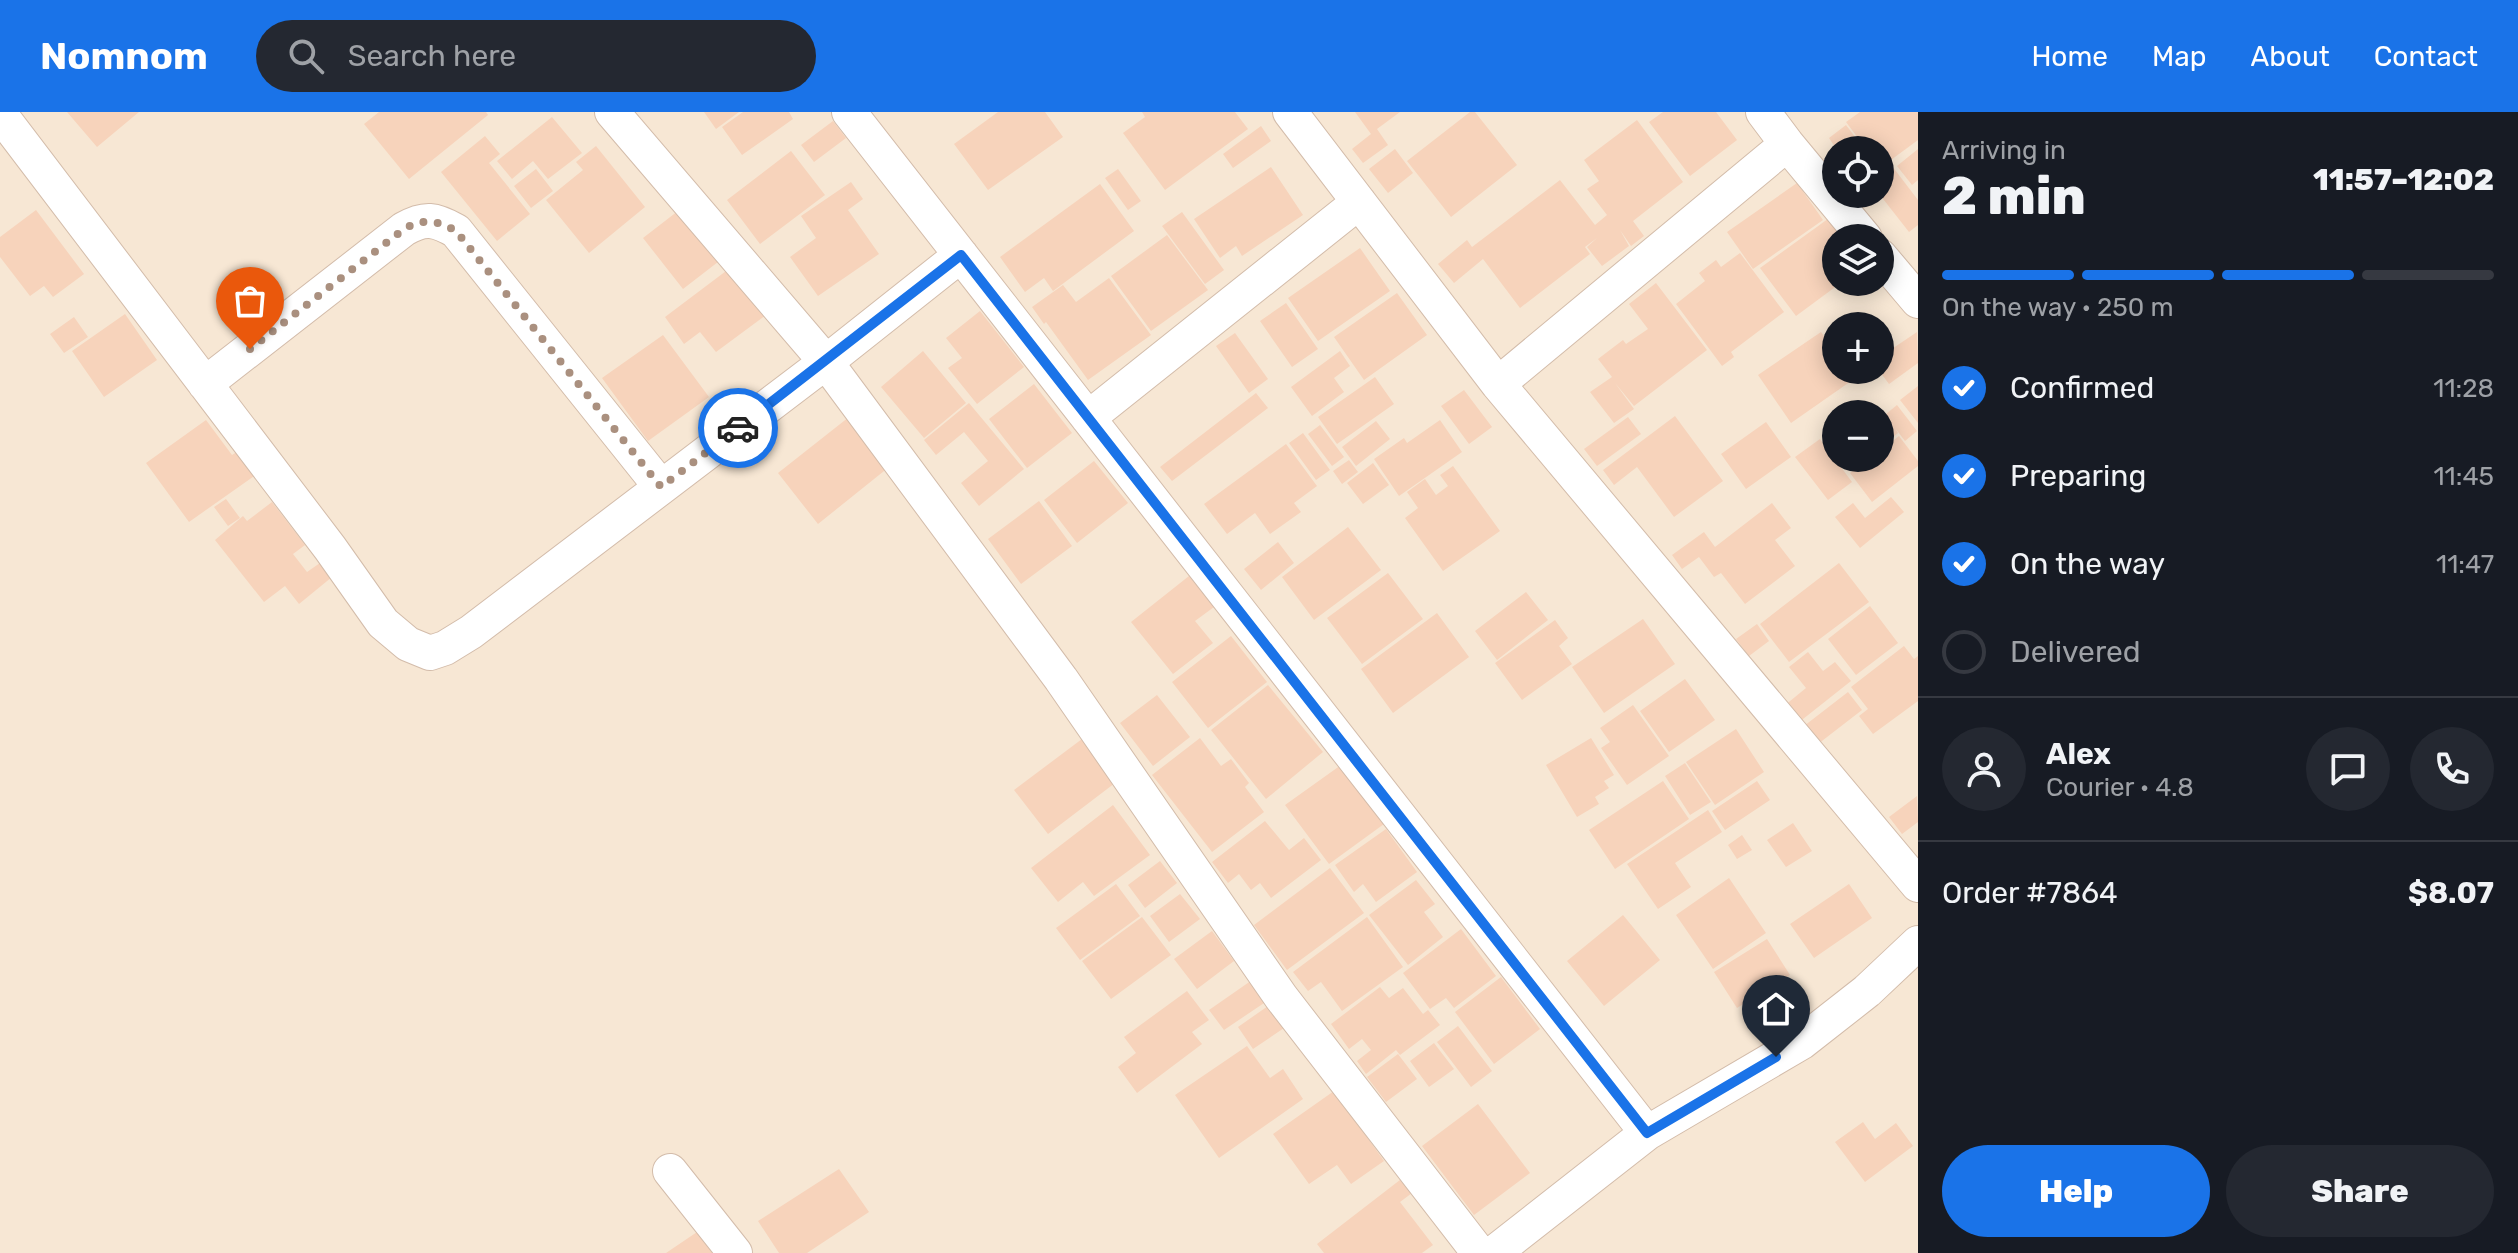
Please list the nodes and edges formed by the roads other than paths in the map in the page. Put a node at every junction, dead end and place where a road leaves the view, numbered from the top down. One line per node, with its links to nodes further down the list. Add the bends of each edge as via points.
1 (612, 112): 12 (street)
2 (849, 112): 9 (street)
3 (1290, 112): 7 (street)
4 (1763, 112): 6 (street)
5 (0, 114): 13 (street)
6 (1787, 144): 8 (street); 14 (street)
7 (1359, 202): 14 (street); 15 (street)
8 (1853, 224)
9 (961, 255): 12 (street); 15 (street)
10 (1894, 273): 11 (street)
11 (1918, 301)
12 (826, 362): 16 (street); 22 (street, via 1061,679 1281,997)
13 (205, 384): 16 (street, via 404,229 418,221 439,221 456,231); 16 (street, via 383,623 408,644 430,653 471,632)
14 (1498, 384): 17 (street)
15 (1088, 418): 19 (street)
16 (661, 487)
17 (1918, 885)
18 (1918, 943): 19 (street, via 1802,1042)
19 (1647, 1133): 23 (street)
20 (670, 1171): 21 (street)
21 (735, 1253)
22 (1479, 1253)
23 (1494, 1253)

